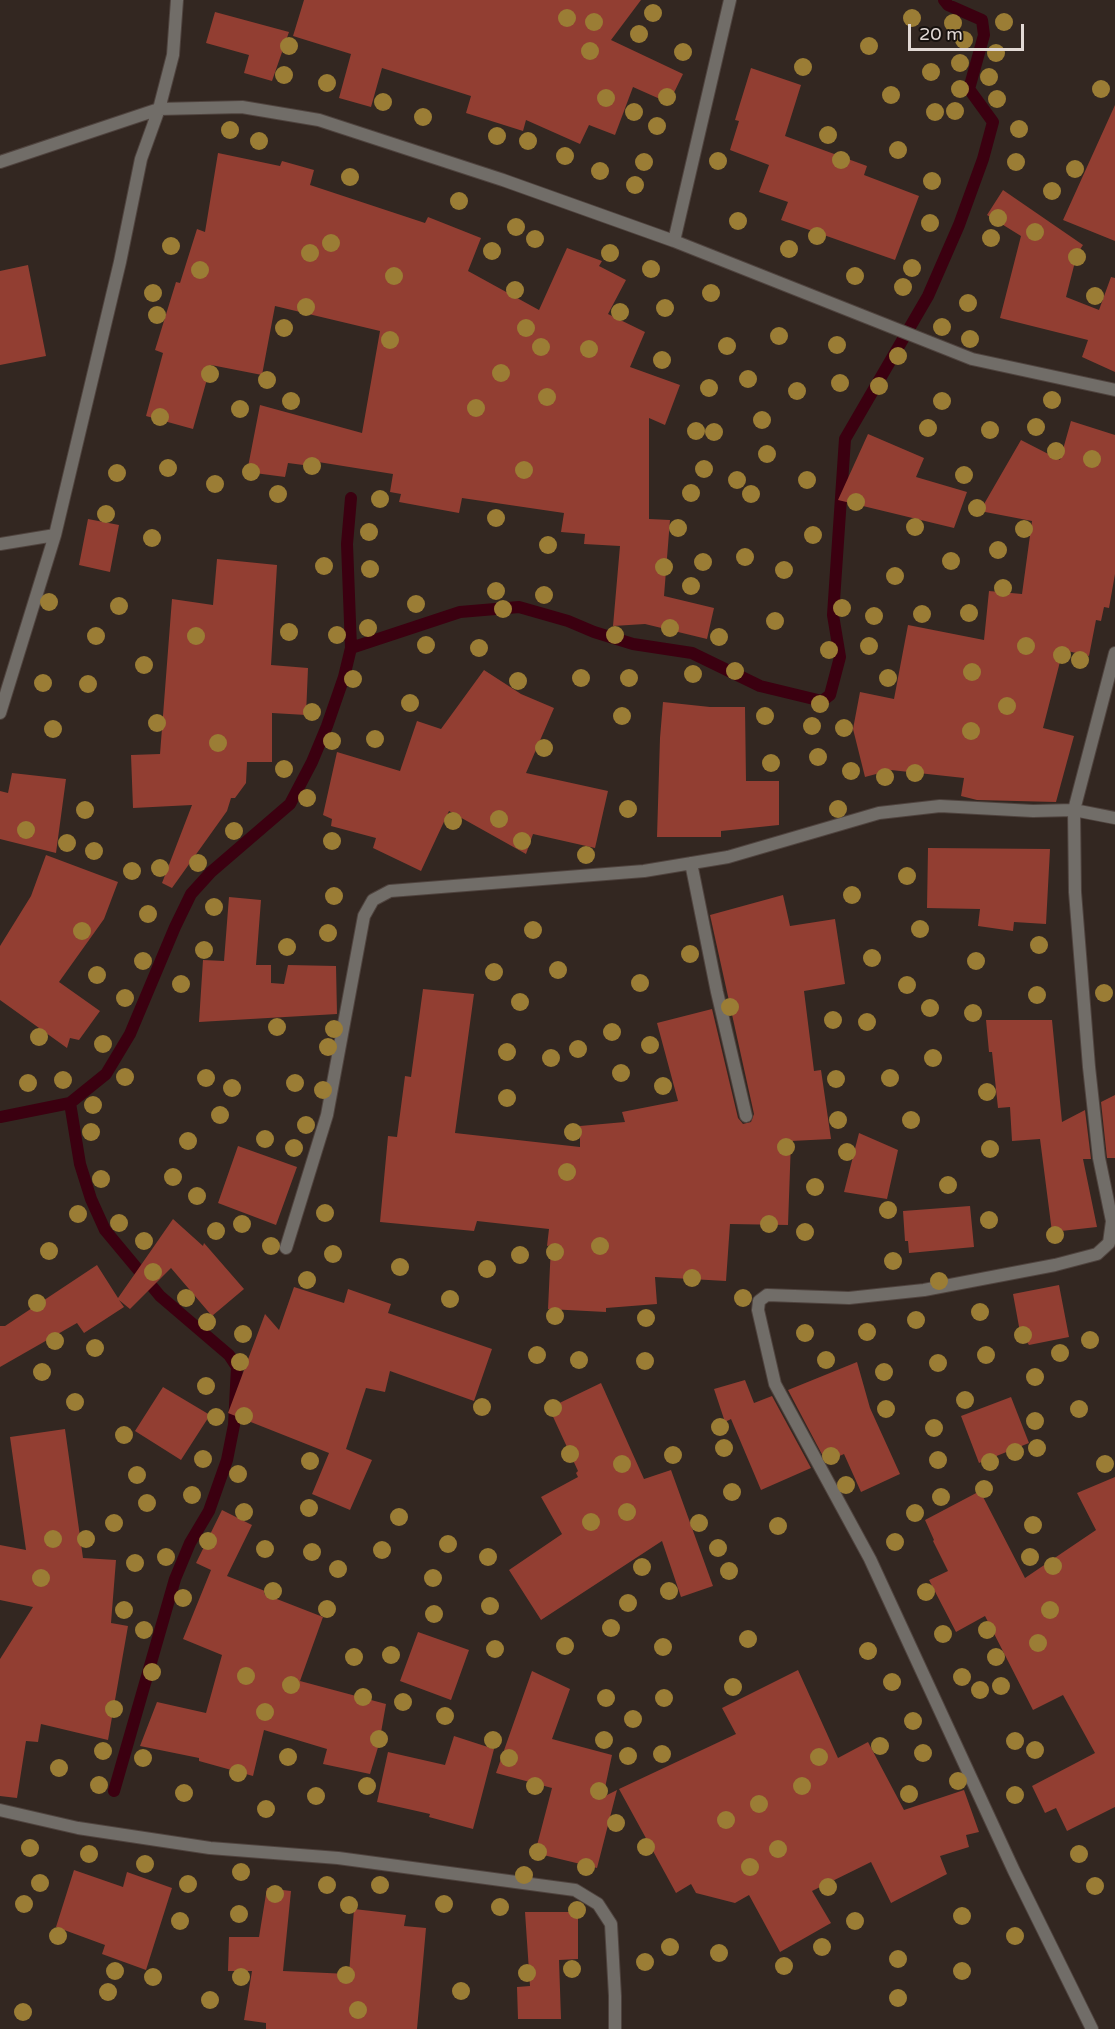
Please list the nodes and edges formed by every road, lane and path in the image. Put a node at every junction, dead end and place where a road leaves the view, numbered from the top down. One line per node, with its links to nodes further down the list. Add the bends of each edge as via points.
1 (177, 0): 3 (street, via 173,55)
2 (730, 0): 5 (street)
3 (159, 109): 4 (street); 5 (street, via 242,107 319,120); 7 (street, via 141,159)
4 (0, 162)
5 (674, 241): 6 (street, via 972,359)
6 (1115, 390)
7 (55, 535): 8 (street); 10 (street)
8 (0, 544)
9 (1115, 653): 11 (street)
10 (0, 713)
11 (1074, 810): 12 (street); 13 (street, via 940,806 879,813 728,857); 18 (street, via 1075,892 1089,1067 1099,1158 1112,1221 1109,1243 1097,1254 924,1290 849,1298 767,1295 759,1301 758,1310 776,1384 870,1558 1014,1871)
12 (1115, 818)
13 (691, 863): 14 (street); 15 (street, via 644,871 390,891 373,900 364,916 327,1115)
14 (746, 1116)
15 (285, 1248)
16 (0, 1810): 17 (street, via 78,1828 210,1848 338,1858 575,1890 598,1905 611,1924)
17 (615, 2029)
18 (1092, 2029)

